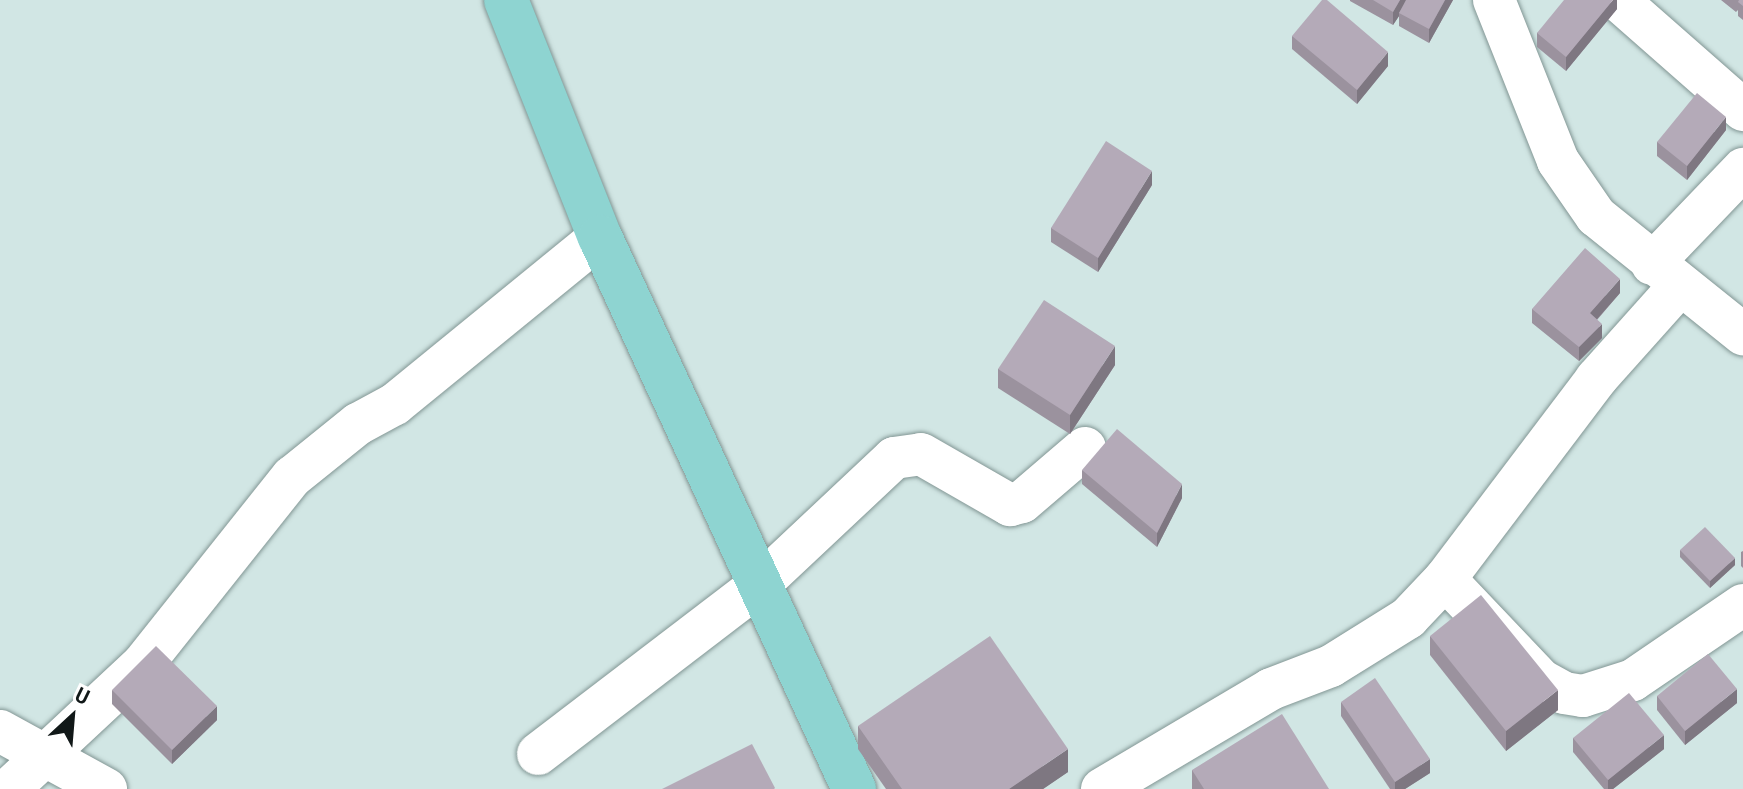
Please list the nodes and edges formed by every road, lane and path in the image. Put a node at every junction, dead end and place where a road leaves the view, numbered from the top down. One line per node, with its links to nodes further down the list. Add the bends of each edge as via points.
1 (506, 0): 6 (main road)
2 (1494, 0): 7 (street, via 1558,161 1596,216)
3 (1618, 0): 4 (street)
4 (1743, 110)
5 (1743, 169): 7 (street)
6 (600, 237): 11 (main road); 15 (street, via 395,404 358,424 292,477 143,664)
7 (1666, 275): 8 (street); 10 (street, via 1596,379)
8 (1743, 334)
9 (1085, 448): 11 (street, via 1022,502 1010,505 921,454 894,458)
10 (1445, 579): 12 (street, via 1541,680 1583,696 1633,680); 19 (street, via 1408,618 1371,644 1271,689)
11 (760, 584): 14 (street); 18 (main road)
12 (1743, 605)
13 (0, 731): 15 (street)
14 (538, 754)
15 (43, 757): 16 (street); 17 (street)
16 (9, 789)
17 (106, 789)
18 (854, 789)
19 (1102, 789)

